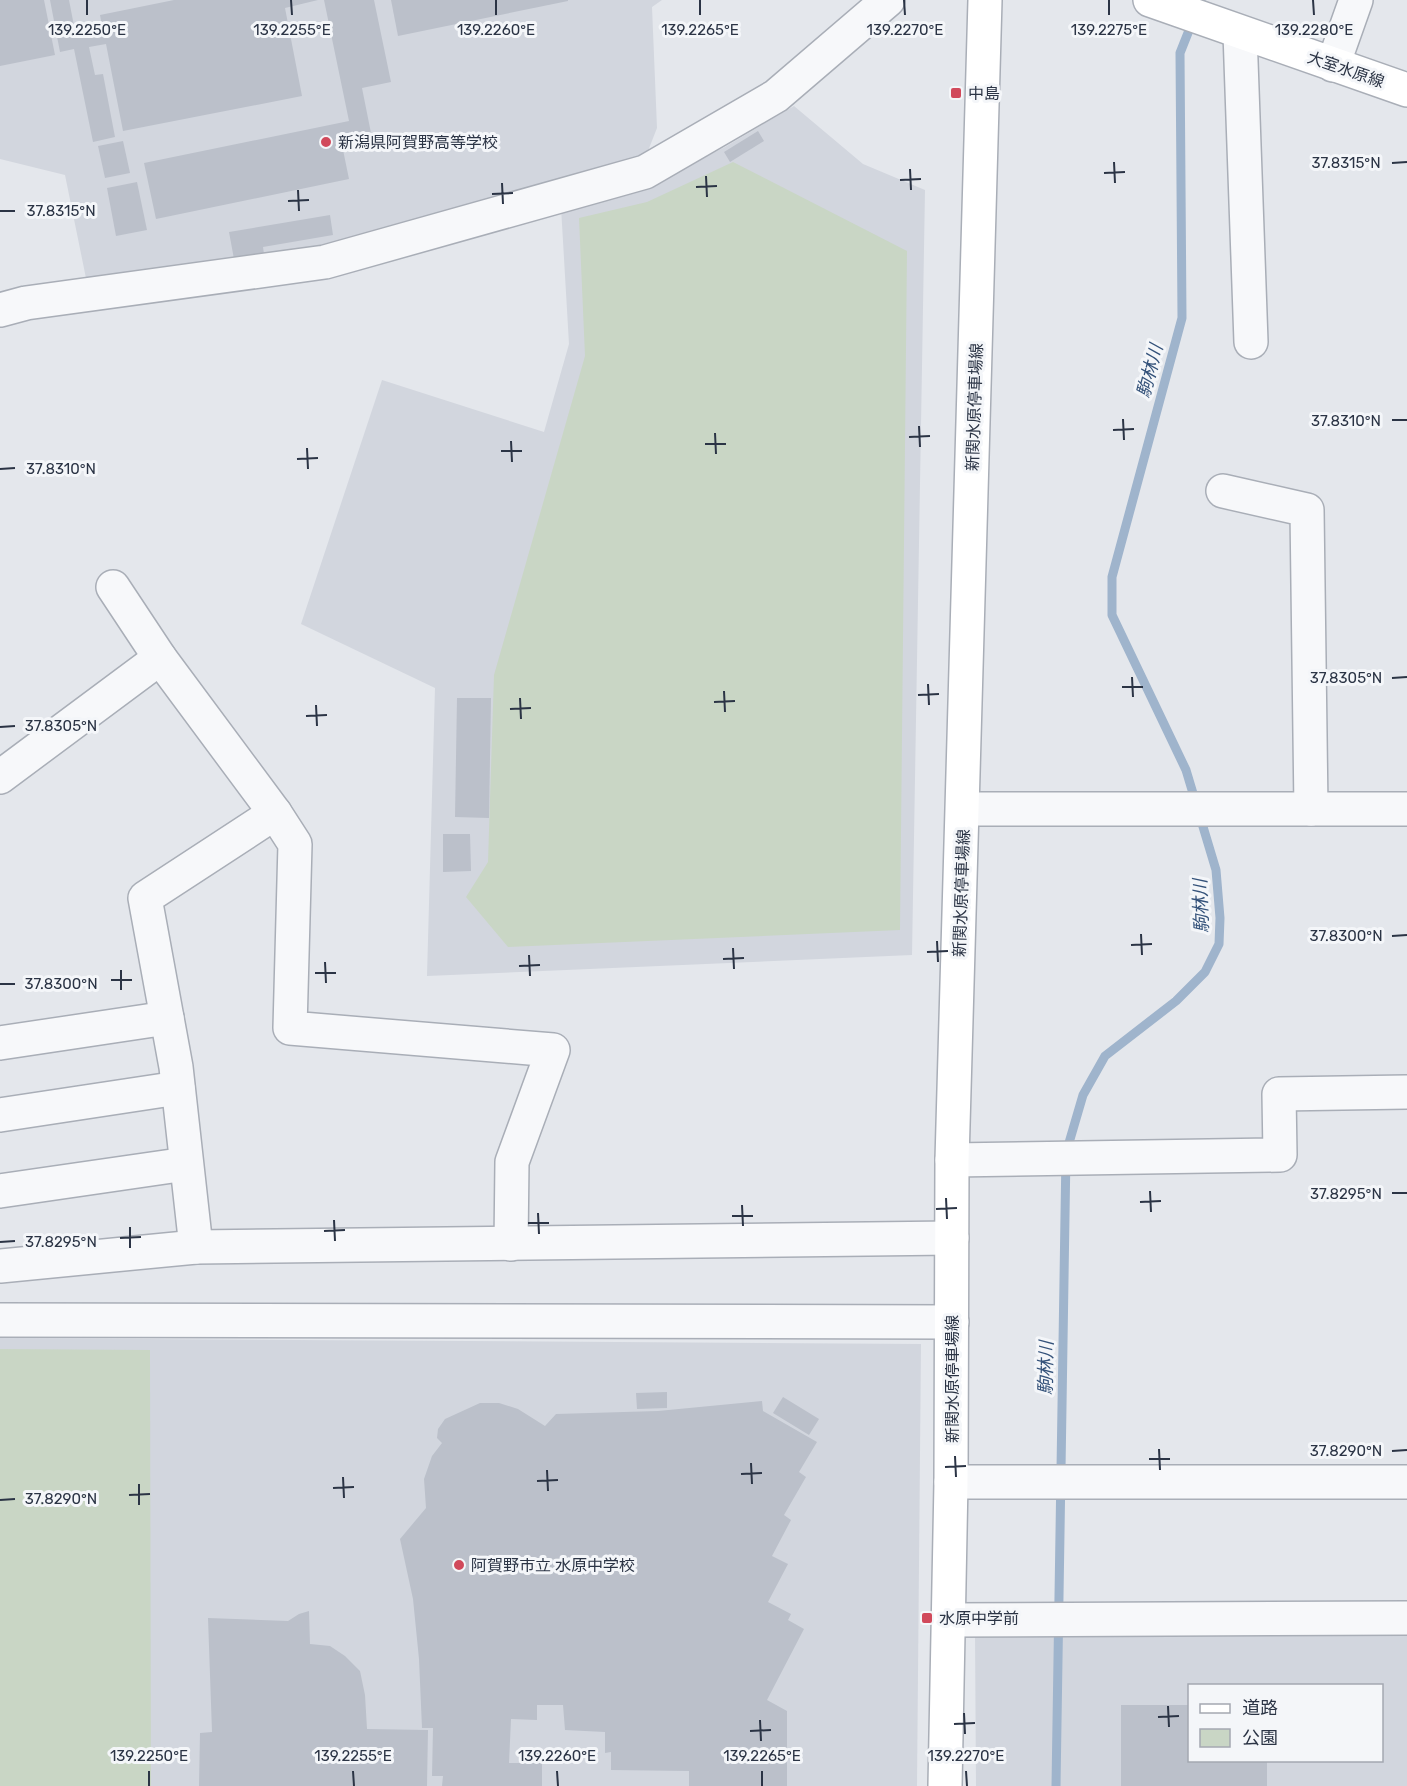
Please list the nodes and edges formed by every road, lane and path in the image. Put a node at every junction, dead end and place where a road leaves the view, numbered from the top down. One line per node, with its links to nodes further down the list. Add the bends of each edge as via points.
1 (888, 0): 8 (street, via 776,96 645,172 325,262 26,303)
2 (985, 0): 14 (main road, 新関水原停車場線)
3 (1150, 0): 5 (main road, 大室水原線)
4 (1356, 0): 6 (street)
5 (1240, 33): 6 (main road, 大室水原線); 9 (street)
6 (1333, 65): 7 (main road, 大室水原線)
7 (1407, 90)
8 (0, 310)
9 (1251, 342)
10 (1223, 491): 15 (street, via 1307,510)
11 (113, 586): 12 (street)
12 (160, 658): 13 (street); 17 (street)
13 (0, 777)
14 (963, 809): 15 (street); 23 (main road, 新関水原停車場線)
15 (1311, 809): 16 (street)
16 (1407, 809)
17 (275, 813): 18 (street, via 145,898); 27 (street, via 295,844 290,1028 553,1050 512,1162)
18 (167, 1018): 19 (street); 20 (street)
19 (0, 1043)
20 (178, 1088): 22 (street); 24 (street)
21 (1407, 1092): 23 (street, via 1278,1094 1280,1155)
22 (0, 1115)
23 (952, 1160): 26 (main road, 新関水原停車場線)
24 (186, 1164): 25 (street); 28 (street)
25 (0, 1191)
26 (952, 1238): 27 (street); 31 (main road, 新関水原停車場線)
27 (511, 1244): 28 (street)
28 (196, 1247): 29 (street)
29 (0, 1266)
30 (0, 1320): 31 (street)
31 (952, 1322): 32 (main road, 新関水原停車場線)
32 (951, 1482): 33 (street); 35 (main road, 新関水原停車場線)
33 (1407, 1482)
34 (1407, 1618): 35 (street)
35 (948, 1620): 36 (main road, 新関水原停車場線)
36 (945, 1786)

